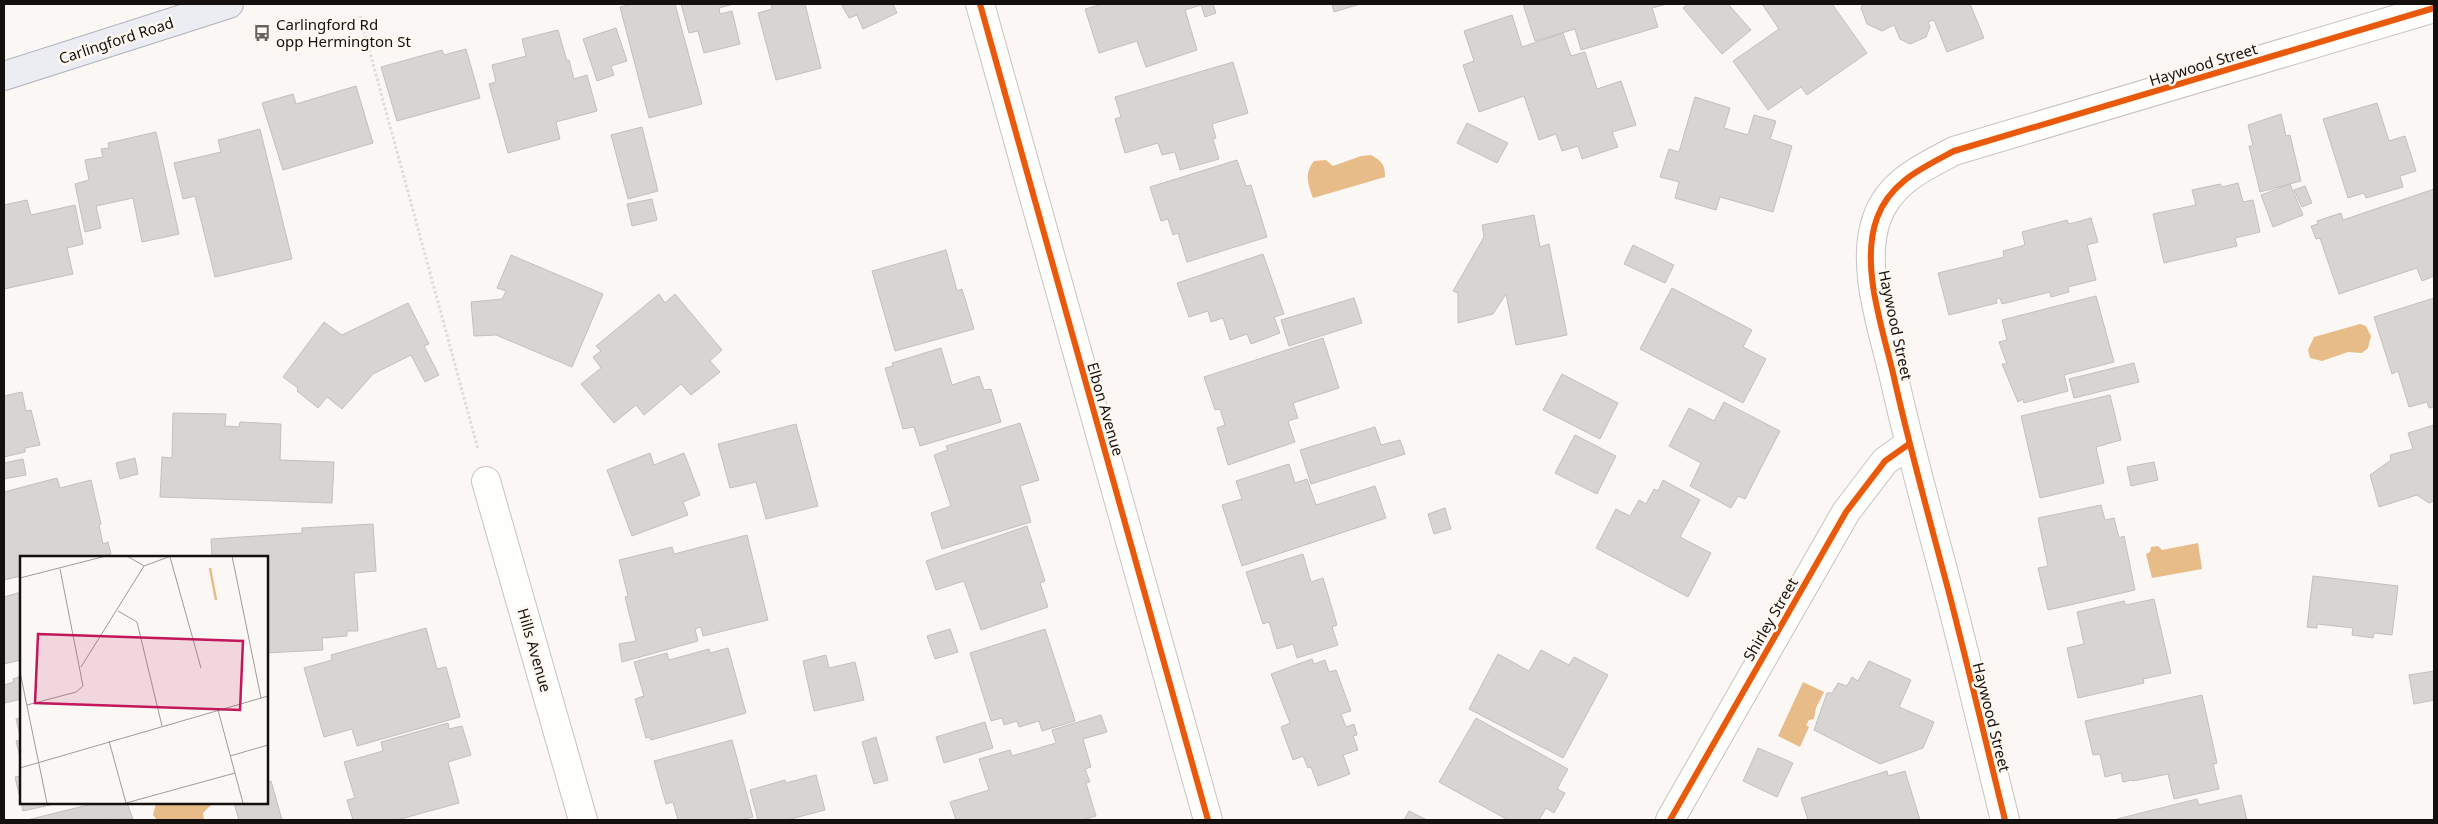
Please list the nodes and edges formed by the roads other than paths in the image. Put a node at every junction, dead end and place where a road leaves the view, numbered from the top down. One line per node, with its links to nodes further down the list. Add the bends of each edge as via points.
1 (228, 4): 4 (main road, Carlingford Road)
2 (980, 4): 8 (street, Elbon Avenue)
3 (2434, 8): 5 (street, Haywood Street, via 1954,151 1910,174 1887,195 1876,219 1870,261 1878,311)
4 (4, 76)
5 (1909, 444): 9 (street, Shirley Street, via 1884,460 1846,512); 10 (street, Haywood Street)
6 (486, 481): 7 (street, Hills Avenue)
7 (583, 820)
8 (1208, 820)
9 (1670, 820)
10 (2005, 820)

